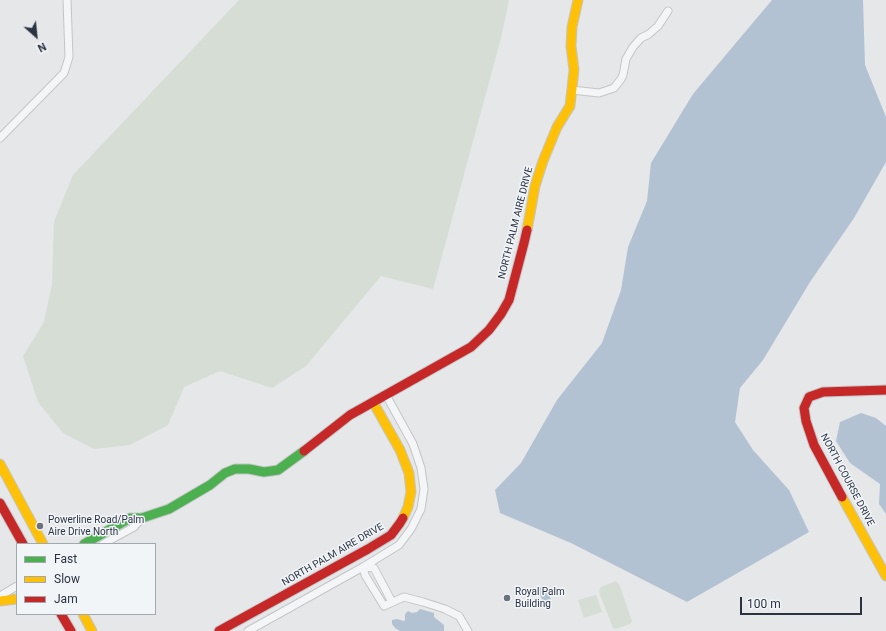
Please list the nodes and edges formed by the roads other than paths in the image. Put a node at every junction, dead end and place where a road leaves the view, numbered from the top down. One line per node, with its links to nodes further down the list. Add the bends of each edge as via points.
1 (67, 0): 5 (street, via 69,57 64,73)
2 (578, 0): 4 (street, NORTH PALM AIRE DRIVE, via 572,27)
3 (668, 11): 4 (street, via 658,26 633,47 626,59 622,79 614,88 599,93)
4 (572, 90): 7 (street, NORTH PALM AIRE DRIVE, via 570,106 543,161 535,186 509,300 501,314 471,347)
5 (0, 138)
6 (886, 390): 17 (street, NORTH COURSE DRIVE, via 823,392 809,397 804,408 814,445)
7 (386, 395): 8 (street, NORTH PALM AIRE DRIVE); 16 (street, via 413,444 421,468 424,489 420,509 399,545)
8 (373, 402): 11 (street, NORTH PALM AIRE DRIVE, via 350,415 278,470 264,472 235,469 169,509); 20 (street, NORTH PALM AIRE DRIVE, via 400,450 409,473 411,492 408,506 391,535)
9 (0, 464): 13 (street)
10 (0, 502): 12 (street)
11 (142, 518): 14 (street, NORTH PALM AIRE DRIVE, via 130,518); 15 (street, NORTH PALM AIRE DRIVE, via 134,527)
12 (22, 543)
13 (42, 543)
14 (86, 543)
15 (105, 543)
16 (363, 567): 23 (street, via 374,568); 23 (street, via 384,606); 24 (street)
17 (886, 576)
18 (16, 587): 19 (street)
19 (0, 596)
20 (283, 596): 24 (street, NORTH PALM AIRE DRIVE); 29 (street, NORTH PALM AIRE DRIVE)
21 (16, 599): 22 (street)
22 (0, 601)
23 (392, 602): 31 (street, via 404,597 445,609 459,616)
24 (291, 607): 30 (street)
25 (62, 615): 27 (street)
26 (84, 615): 28 (street)
27 (71, 631)
28 (92, 631)
29 (219, 631)
30 (248, 631)
31 (468, 631)

